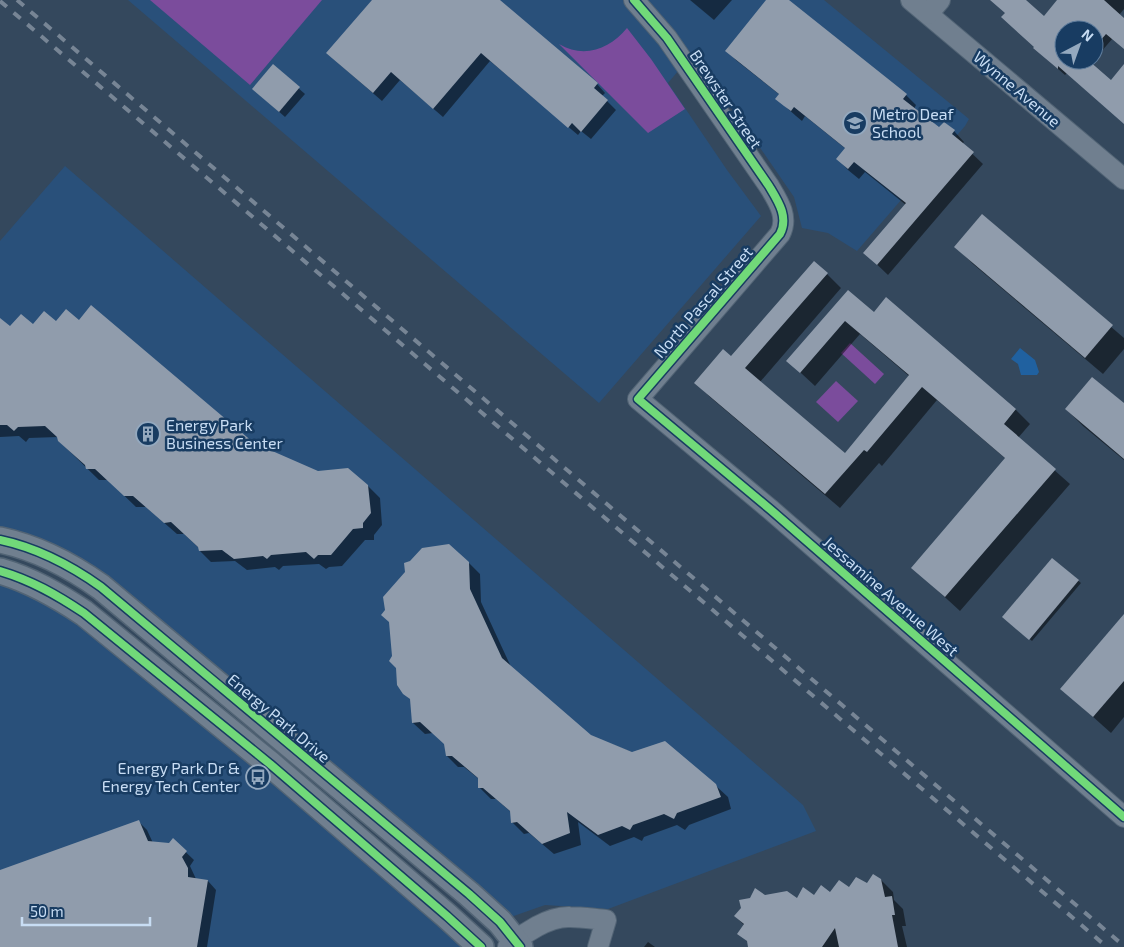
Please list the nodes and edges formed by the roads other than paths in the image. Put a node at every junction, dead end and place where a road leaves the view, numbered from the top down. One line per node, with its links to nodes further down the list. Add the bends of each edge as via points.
1 (634, 0): 5 (street, Brewster Street, via 668,38 769,186 779,202)
2 (911, 0): 3 (street, Wynne Avenue)
3 (934, 7): 4 (street, Wynne Avenue)
4 (1124, 179)
5 (784, 221): 6 (street, North Pascal Street, via 780,234)
6 (638, 399): 9 (street, Jessamine Avenue West)
7 (0, 540): 10 (street, Energy Park Drive, via 30,548 64,563 101,587 469,894 500,922)
8 (0, 571): 11 (street, via 35,584 84,613 270,764)
9 (1124, 816)
10 (514, 945): 12 (street, via 546,922 568,916 606,920)
11 (481, 947)
12 (598, 947)

